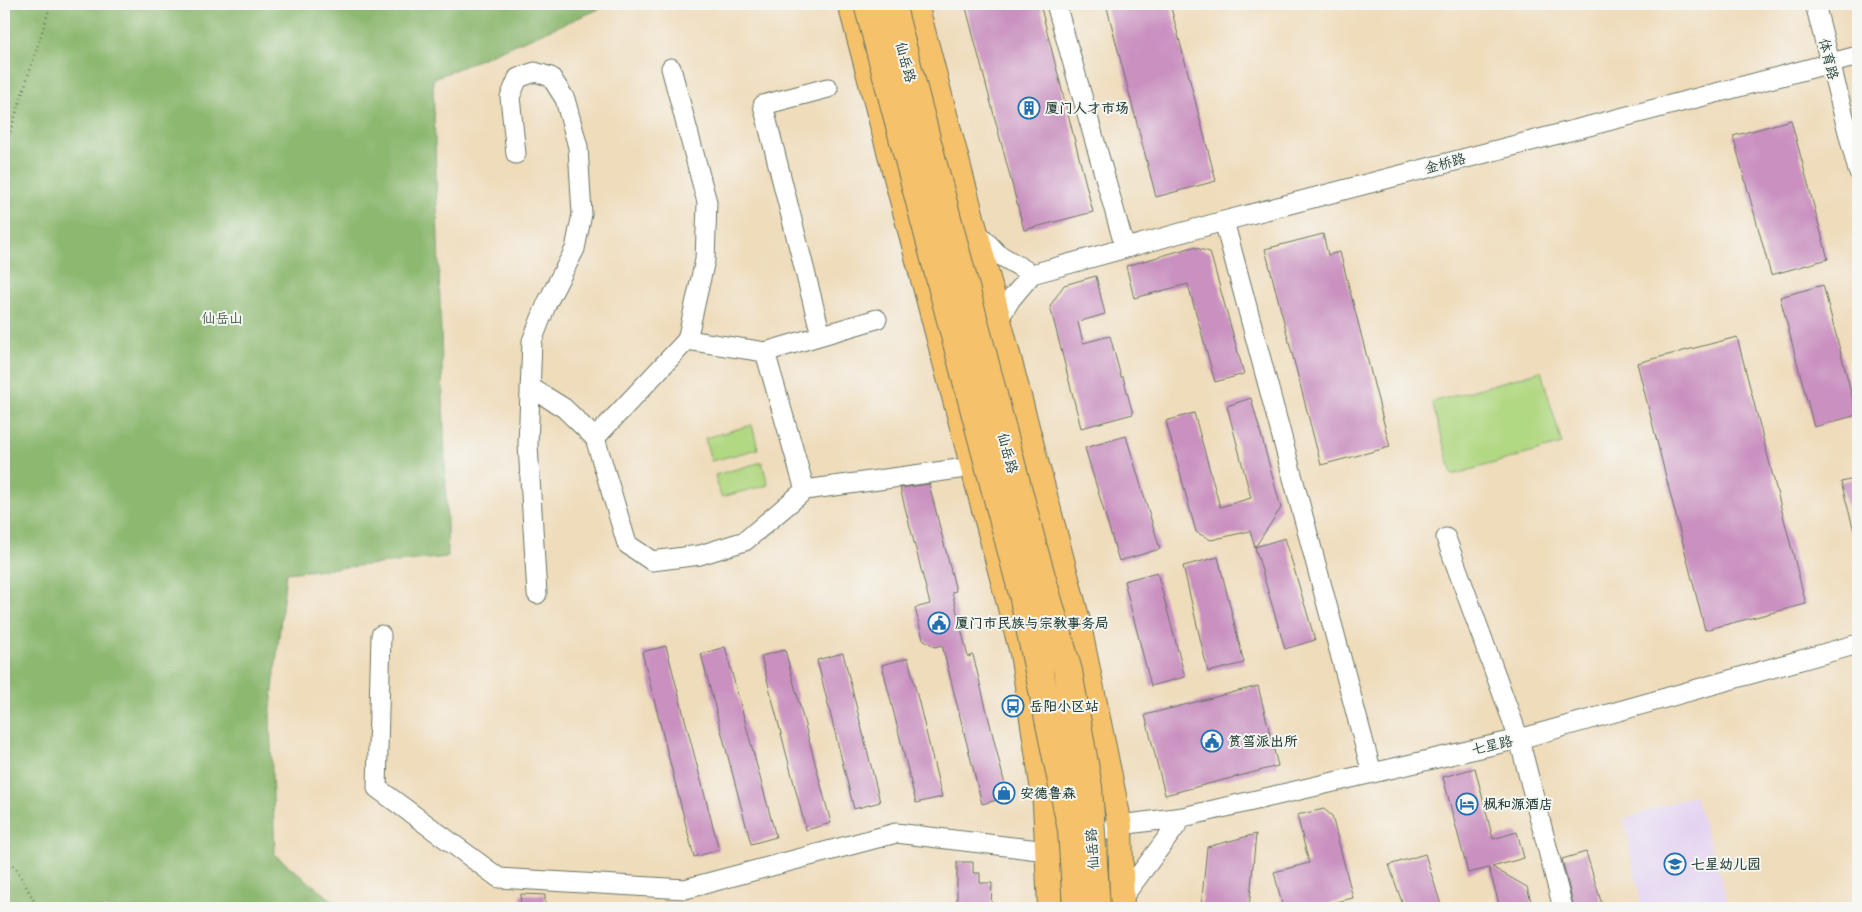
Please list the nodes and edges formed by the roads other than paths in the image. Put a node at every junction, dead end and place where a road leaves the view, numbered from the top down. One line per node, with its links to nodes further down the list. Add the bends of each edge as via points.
1 (850, 4): 24 (main road)
2 (868, 4): 30 (highway, 仙岳路, bridge, via 1023,594)
3 (890, 4): 40 (highway, 仙岳路, bridge, via 1068,671 1088,787)
4 (916, 4): 14 (main road)
5 (1056, 4): 15 (street)
6 (1815, 4): 8 (street, 体育路)
7 (1858, 56): 8 (street, 金桥路)
8 (1830, 63): 12 (street, 体育路); 13 (street, 金桥路)
9 (671, 68): 20 (street, via 707,202 705,260)
10 (828, 88): 19 (street, via 763,105)
11 (516, 154): 22 (street, via 510,97 518,78 535,72 550,76 565,99 578,147 582,214 574,249 532,341)
12 (1858, 171)
13 (1224, 221): 15 (street, 金桥路); 32 (street)
14 (974, 230): 16 (street, via 998,254); 18 (main road)
15 (1125, 248): 16 (street, 金桥路)
16 (1032, 274): 18 (street)
17 (877, 319): 19 (street)
18 (998, 320): 34 (main road, via 1078,621)
19 (822, 335): 21 (street)
20 (687, 340): 21 (street); 23 (street)
21 (765, 352): 25 (street)
22 (530, 387): 23 (street, via 564,408); 27 (street, via 528,445)
23 (595, 438): 25 (street, via 626,544 652,561 700,555 745,541)
24 (973, 467): 25 (street); 35 (main road, via 1022,653 1045,804)
25 (804, 490)
26 (1446, 538): 31 (street)
27 (537, 594)
28 (381, 635): 35 (street, via 376,788 499,878 684,889 896,833)
29 (1858, 644): 31 (street, 七星路)
30 (1048, 717): 38 (highway, bridge); 39 (highway, 仙岳路, bridge, via 1072,830)
31 (1519, 739): 32 (street, 七星路); 41 (street)
32 (1372, 773): 33 (street, 七星路)
33 (1183, 817): 34 (street, 七星路); 36 (street)
34 (1120, 825): 35 (street, 七星路); 36 (main road)
35 (1047, 851): 37 (main road)
36 (1122, 903)
37 (1050, 908)
38 (1063, 908)
39 (1077, 908)
40 (1096, 908)
41 (1563, 908)

